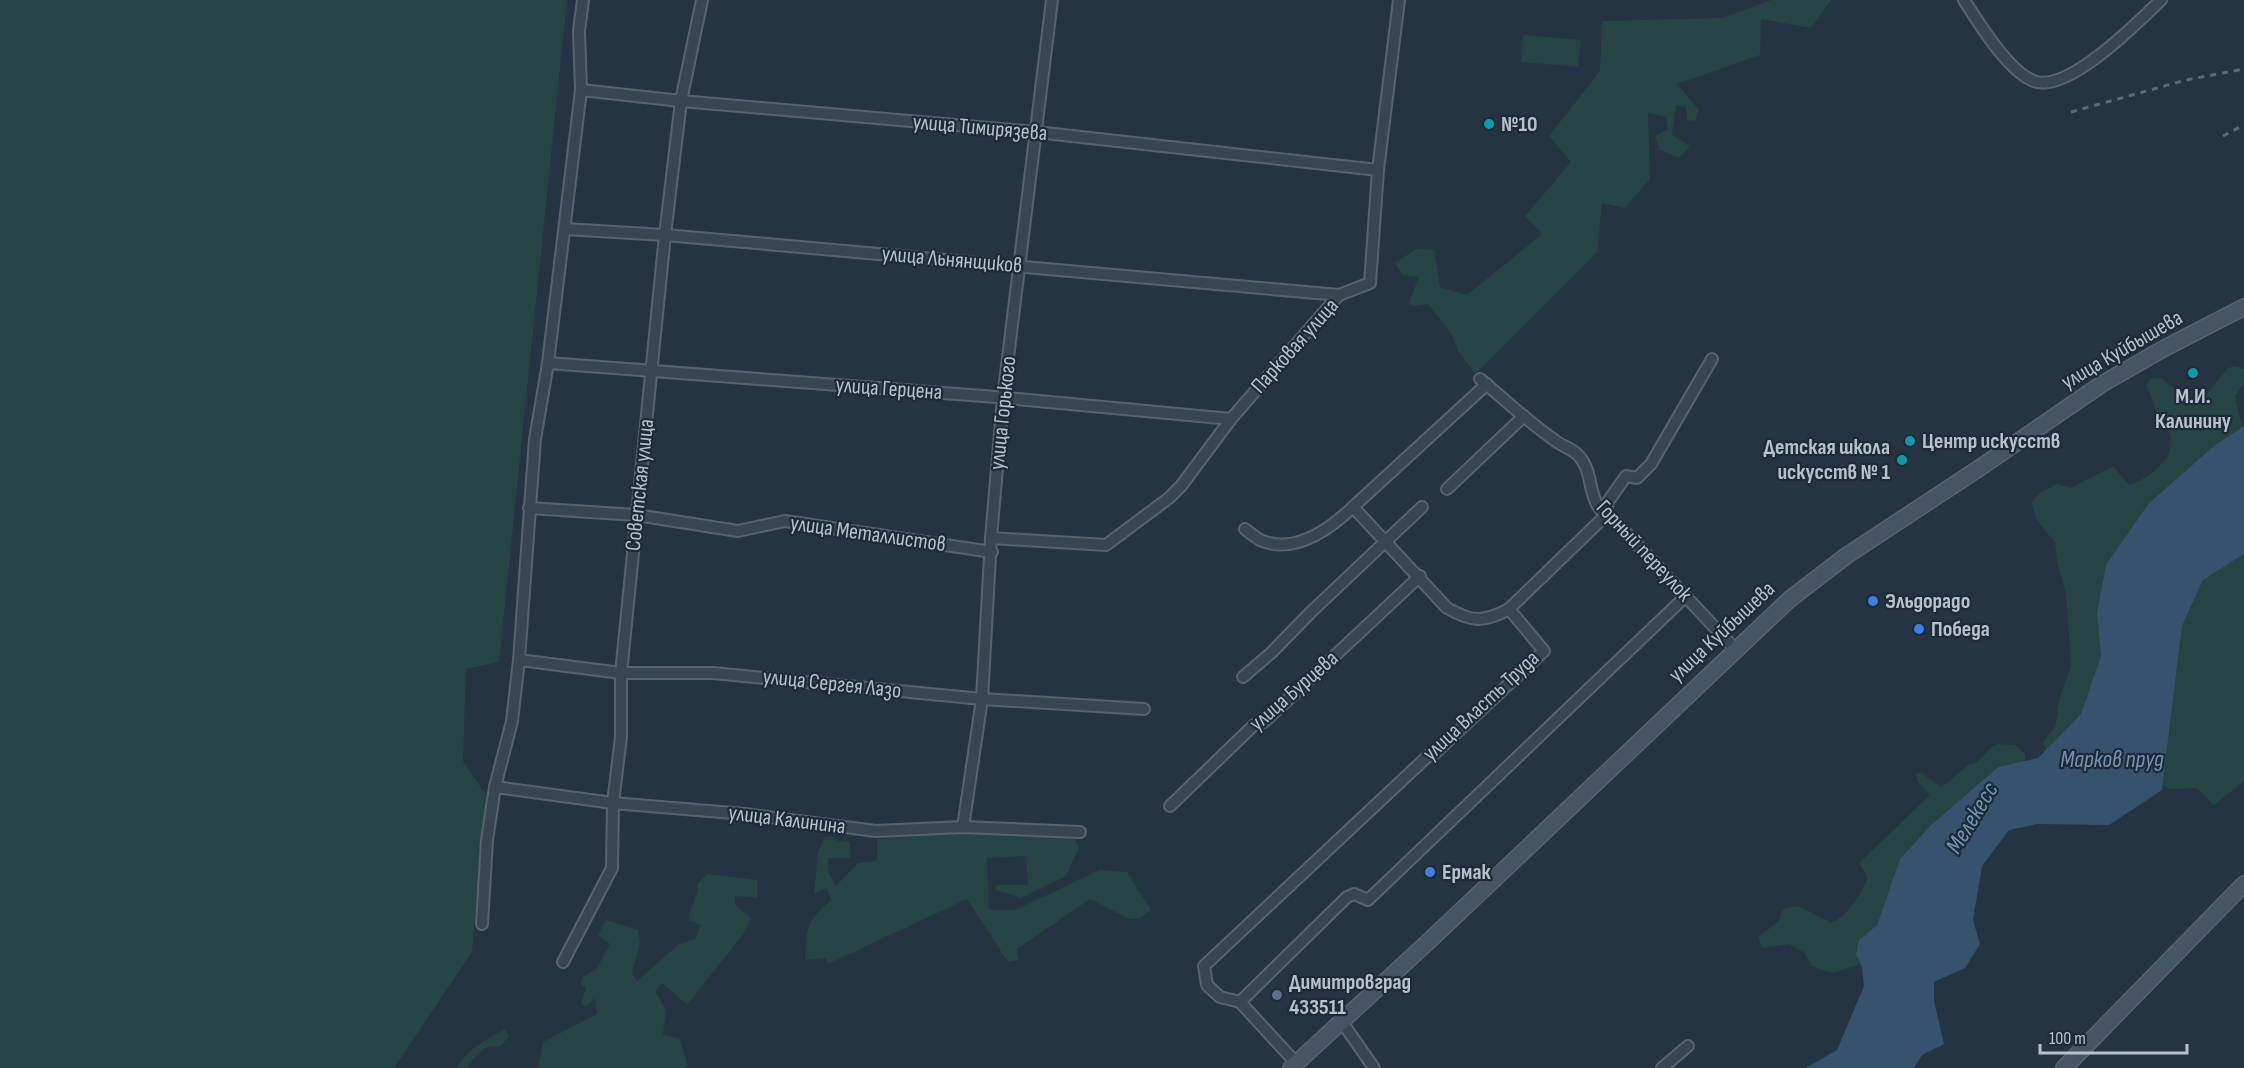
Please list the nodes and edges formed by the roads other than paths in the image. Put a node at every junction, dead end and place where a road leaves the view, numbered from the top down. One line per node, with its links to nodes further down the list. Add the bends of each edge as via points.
1 (583, 0): 7 (street, via 579,31)
2 (702, 0): 8 (street, Советская улица)
3 (1052, 0): 9 (street, улица Горького)
4 (1399, 0): 10 (street, Парковая улица)
5 (1964, 0): 6 (street, via 2016,69 2035,82 2054,83 2109,50)
6 (2161, 0)
7 (581, 90): 8 (street, улица Тимирязева); 11 (street)
8 (681, 101): 9 (street, улица Тимирязева); 12 (street, Советская улица)
9 (1036, 132): 10 (street, улица Тимирязева); 13 (street, улица Горького)
10 (1378, 170): 14 (street, Парковая улица, via 1370,283)
11 (565, 229): 12 (street, улица Льнянщиков); 17 (street)
12 (665, 235): 13 (street, улица Льнянщиков); 18 (street, Советская улица)
13 (1021, 266): 14 (street, улица Льнянщиков); 19 (street, улица Горького)
14 (1339, 295): 21 (street, Парковая улица)
15 (2244, 307): 35 (main road, улица Куйбышева, via 2102,384 1846,556 1790,599)
16 (1712, 359): 27 (street, via 1651,464 1637,478 1626,476 1607,503)
17 (548, 363): 18 (street, улица Герцена); 25 (street, via 535,439)
18 (652, 370): 19 (street, улица Герцена); 26 (street, Советская улица)
19 (1003, 398): 21 (street, улица Герцена); 29 (street, улица Горького)
20 (1524, 416): 22 (street); 23 (street, Горный переулок, via 1484,382); 27 (street, Горный переулок, via 1578,455 1588,474 1594,503)
21 (1231, 419): 29 (street, Парковая улица, via 1181,486 1106,545)
22 (1447, 489)
23 (1353, 507): 28 (street, via 1324,530 1293,543 1261,540); 30 (street)
24 (1422, 507): 30 (street, улица Бурцева)
25 (529, 508): 26 (street, улица Металлистов); 36 (street)
26 (636, 515): 31 (street, улица Металлистов, via 738,531 785,521); 37 (street, Советская улица)
27 (1607, 517): 33 (street, Горный переулок); 34 (street)
28 (1245, 529)
29 (991, 538): 31 (street, улица Горького)
30 (1385, 542): 32 (street); 38 (street, улица Бурцева)
31 (992, 552): 39 (street, улица Горького)
32 (1420, 576): 34 (street, via 1447,608 1464,618 1484,620); 43 (street, улица Бурцева)
33 (1686, 596): 35 (street, Горный переулок); 49 (street, via 1368,900 1354,894 1347,897)
34 (1509, 609): 49 (street, улица Власть Труда, via 1545,651 1204,966 1207,985 1220,997)
35 (1735, 649): 50 (main road, улица Куйбышева)
36 (519, 660): 37 (street, улица Сергея Лазо); 41 (street, via 512,721)
37 (621, 673): 39 (street, улица Сергея Лазо, via 713,673); 42 (street, Советская улица, via 621,737)
38 (1243, 677)
39 (982, 699): 40 (street, улица Сергея Лазо); 44 (street, улица Горького)
40 (1144, 709)
41 (495, 787): 42 (street, улица Калинина); 47 (street)
42 (613, 803): 44 (street, улица Калинина, via 746,814 876,831); 48 (street, Советская улица, via 612,868)
43 (1170, 806)
44 (963, 827): 45 (street, улица Калинина)
45 (1080, 832)
46 (2244, 884): 55 (main road)
47 (482, 924)
48 (563, 962)
49 (1239, 1002): 52 (street)
50 (1342, 1022): 52 (main road, улица Куйбышева); 53 (street)
51 (1688, 1046): 54 (street)
52 (1293, 1066)
53 (1374, 1068)
54 (1662, 1068)
55 (2064, 1068)

